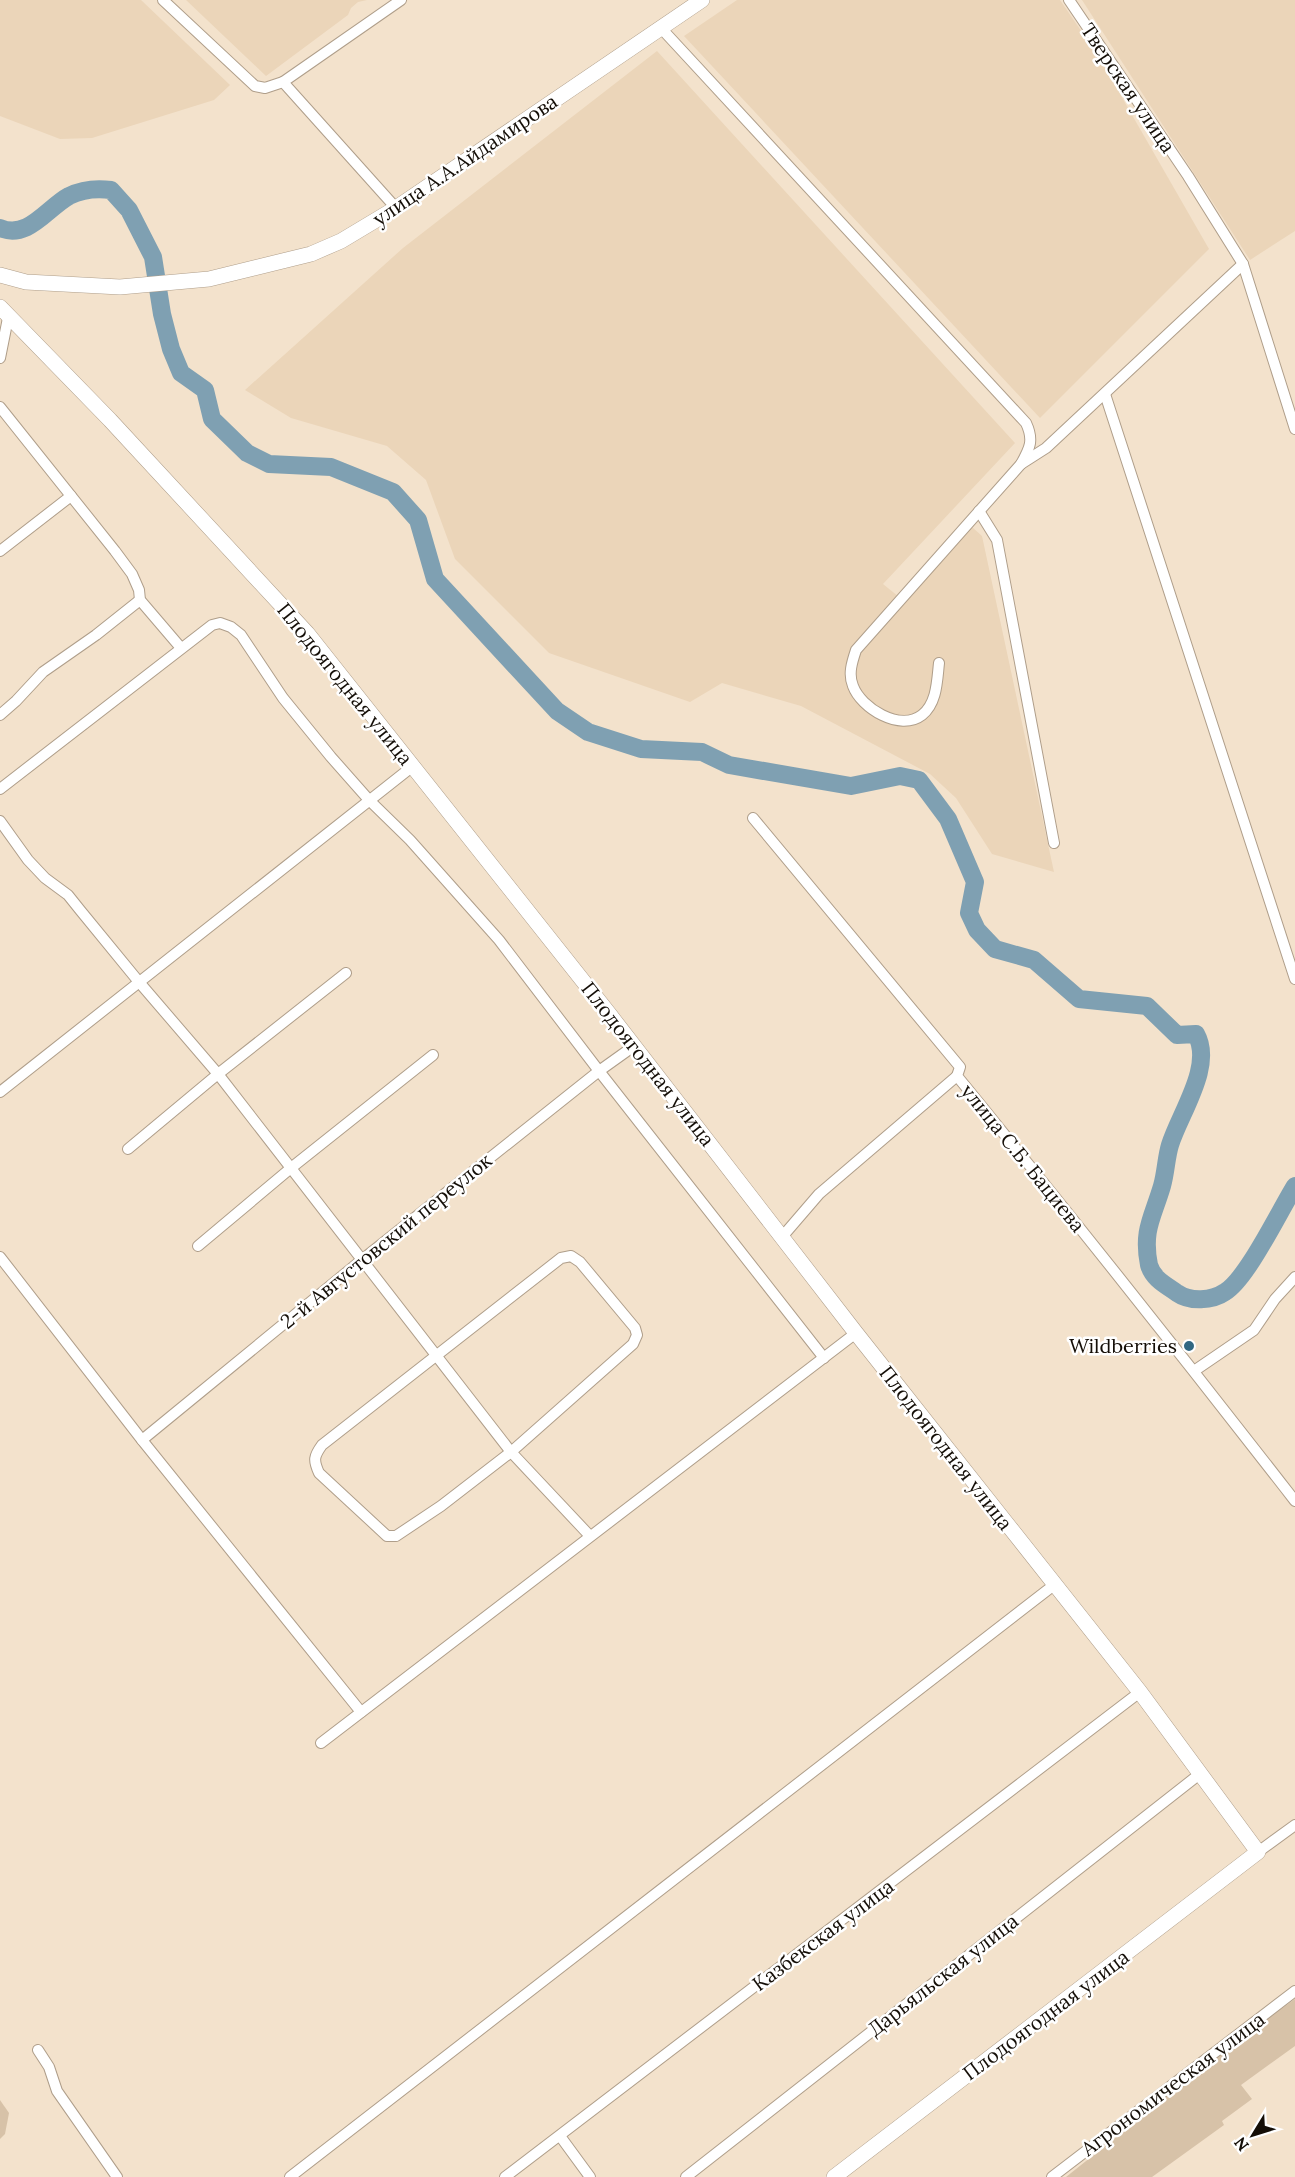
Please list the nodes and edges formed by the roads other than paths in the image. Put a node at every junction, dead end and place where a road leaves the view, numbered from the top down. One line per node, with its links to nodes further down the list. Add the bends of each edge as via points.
1 (163, 0): 6 (street, via 248,82 265,88)
2 (401, 0): 6 (street)
3 (702, 0): 5 (street, улица А.А.Айдамирова)
4 (1069, 0): 8 (street, Тверская улица)
5 (661, 28): 7 (street, улица А.А.Айдамирова); 15 (street, via 1026,423 1031,446)
6 (283, 82): 7 (street)
7 (396, 208): 9 (street, улица А.А.Айдамирова, via 311,254 209,279 120,287 26,282)
8 (1243, 264): 12 (street); 14 (street, Тверская улица)
9 (0, 275)
10 (4, 313): 11 (street); 23 (street, Плодоягодная улица, via 110,420 307,633)
11 (0, 358)
12 (1105, 394): 15 (street, via 1047,448); 30 (street)
13 (0, 407): 16 (street)
14 (1295, 429)
15 (1021, 464): 17 (street)
16 (71, 496): 18 (street); 19 (street, via 132,574)
17 (979, 511): 21 (street, via 856,650 850,674 861,700 875,712 912,719 930,706); 28 (street, via 997,540)
18 (0, 552)
19 (140, 600): 20 (street); 22 (street, via 42,672)
20 (181, 648): 24 (street); 25 (street, via 212,624 231,627 241,635 283,698)
21 (939, 663)
22 (0, 715)
23 (413, 766): 25 (street); 32 (street, Плодоягодная улица)
24 (0, 789)
25 (369, 800): 31 (street); 34 (street, via 499,939)
26 (753, 818): 36 (street, улица С.Б. Бациева, via 960,1067)
27 (0, 821): 31 (street, via 28,860 68,896)
28 (1054, 843)
29 (346, 973): 35 (street)
30 (1295, 979)
31 (139, 982): 35 (street); 37 (street)
32 (634, 1046): 34 (street, 2-й Августовский переулок); 40 (street, Плодоягодная улица)
33 (433, 1055): 39 (street)
34 (599, 1071): 43 (street, 2-й Августовский переулок); 47 (street)
35 (218, 1074): 38 (street); 39 (street)
36 (957, 1076): 40 (street, via 819,1194); 48 (street, улица С.Б. Бациева)
37 (0, 1092)
38 (128, 1149)
39 (291, 1168): 41 (street); 43 (street)
40 (782, 1237): 45 (street, Плодоягодная улица)
41 (198, 1246)
42 (0, 1257): 49 (street)
43 (363, 1259): 46 (street); 49 (street, 2-й Августовский переулок)
44 (1295, 1277): 48 (street, via 1254,1330)
45 (856, 1333): 47 (street); 53 (street, Плодоягодная улица)
46 (437, 1356): 50 (street); 50 (street, via 322,1445 314,1462 319,1473 391,1537 441,1506); 50 (street, via 561,1258 571,1257 580,1262 635,1328 633,1344)
47 (824, 1358): 52 (street)
48 (1194, 1371): 51 (street, улица С.Б. Бациева)
49 (142, 1440): 55 (street)
50 (511, 1452): 52 (street)
51 (1295, 1501)
52 (590, 1536): 55 (street)
53 (1054, 1586): 54 (street, Плодоягодная улица); 64 (street)
54 (1140, 1692): 57 (street, Плодоягодная улица); 62 (street, Казбекская улица)
55 (361, 1712): 56 (street)
56 (321, 1743)
57 (1201, 1773): 59 (street, Плодоягодная улица); 67 (street, Дарьяльская улица)
58 (1295, 1825): 59 (street, Плодоягодная улица)
59 (1258, 1852): 68 (street, Плодоягодная улица)
60 (1295, 1991): 69 (street, Агрономическая улица)
61 (38, 2050): 63 (street, via 50,2067 57,2091)
62 (560, 2136): 65 (street, Казбекская улица); 66 (street)
63 (117, 2177)
64 (290, 2177)
65 (505, 2177)
66 (590, 2177)
67 (686, 2177)
68 (834, 2177)
69 (1052, 2177)

